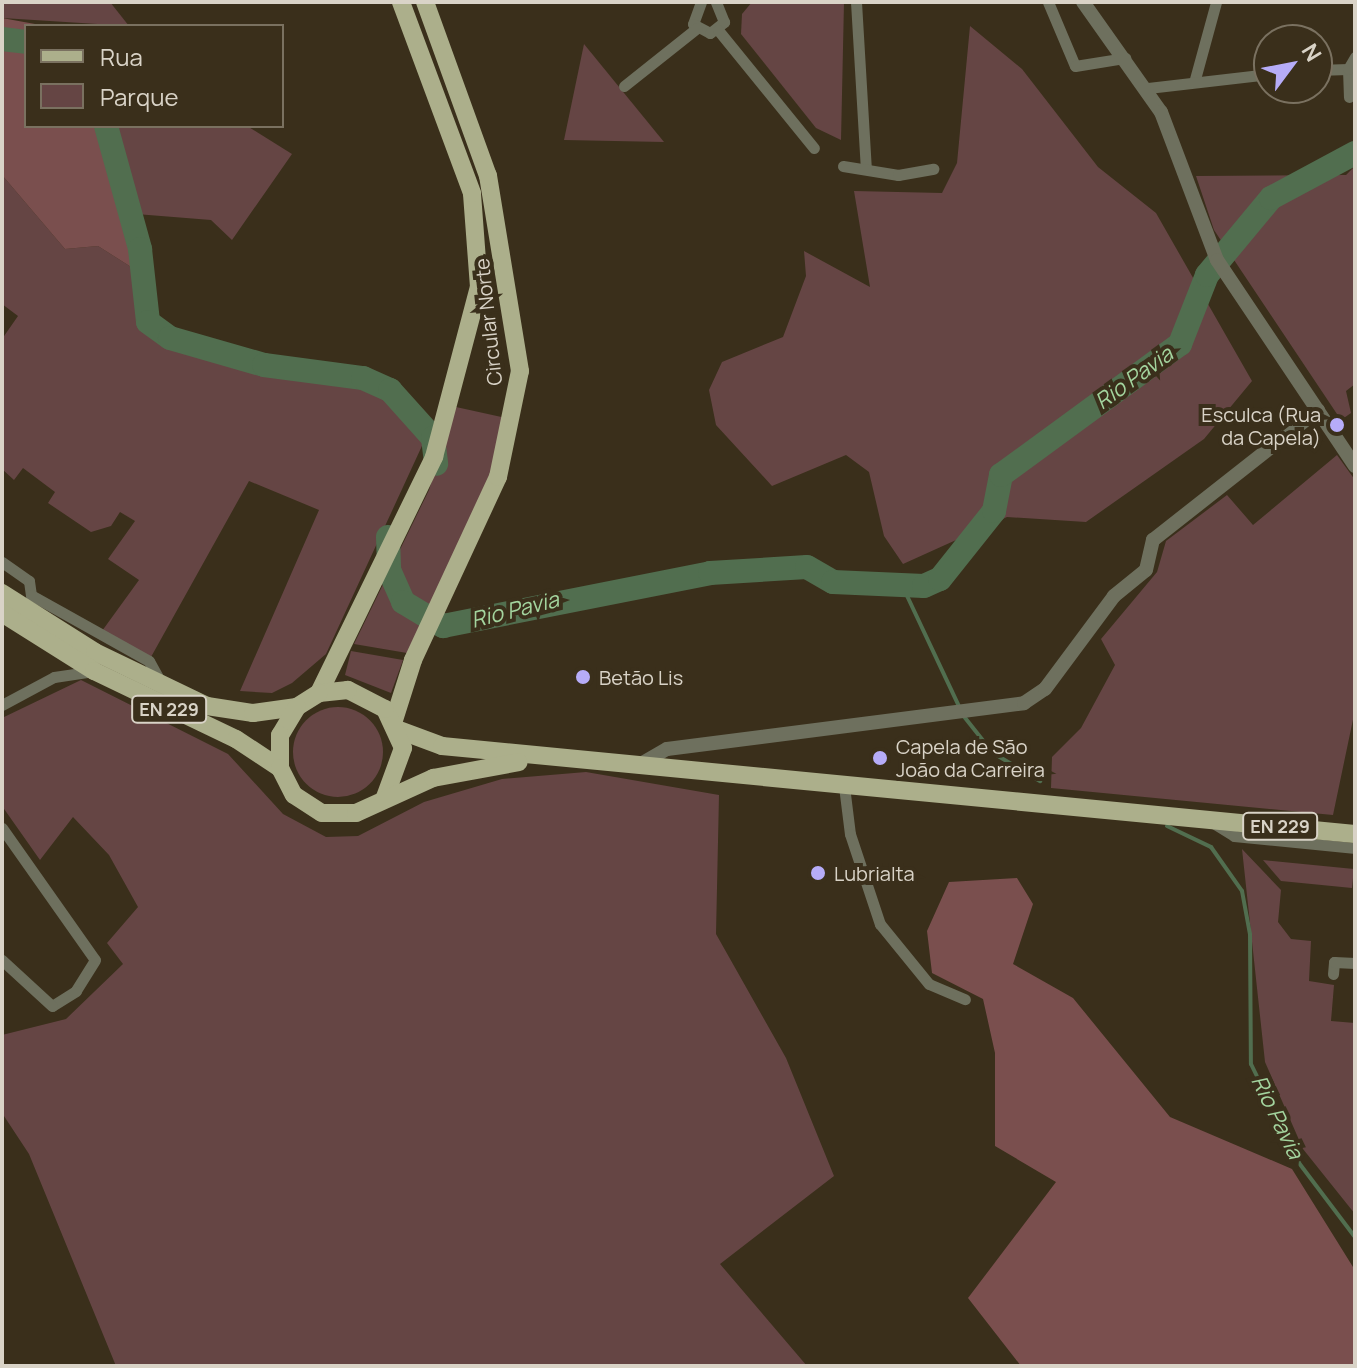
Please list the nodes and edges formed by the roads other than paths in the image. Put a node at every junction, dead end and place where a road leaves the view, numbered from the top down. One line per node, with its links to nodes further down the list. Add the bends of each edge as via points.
1 (401, 2): 31 (main road, Circular Norte, via 465,169 480,241 479,287 451,402 422,484)
2 (425, 2): 34 (main road, Circular Norte, via 497,213 520,371 516,417 498,477 420,644)
3 (699, 2): 9 (street)
4 (856, 2): 22 (street)
5 (1048, 2): 12 (street, via 1075,66)
6 (1083, 2): 12 (street)
7 (1216, 2): 16 (street)
8 (722, 4): 10 (street)
9 (697, 28): 10 (street); 17 (street)
10 (718, 30): 20 (street)
11 (1355, 57): 14 (street)
12 (1125, 58): 18 (street)
13 (1333, 69): 14 (street)
14 (1348, 69): 19 (street)
15 (1253, 75): 16 (street)
16 (1195, 79): 18 (street)
17 (624, 86)
18 (1148, 88): 24 (street, via 1219,261)
19 (1349, 97)
20 (814, 148)
21 (843, 166): 22 (street)
22 (866, 169): 23 (street, via 898,175)
23 (933, 169)
24 (1318, 410): 25 (street); 36 (street, via 1153,540 1146,570 1114,596 1045,689 1005,709 667,749)
25 (1355, 466)
26 (2, 562): 30 (street, via 29,581 31,595 149,661)
27 (2, 593): 30 (main road, EN 229)
28 (2, 613): 29 (main road, EN 229)
29 (94, 671): 32 (street, via 54,677); 37 (main road, EN 229, via 236,739)
30 (162, 687): 33 (main road, EN 229, via 238,711)
31 (319, 693): 33 (main road, EN 229); 34 (main road, EN 229, via 361,693)
32 (2, 705)
33 (297, 707): 37 (main road, via 280,735)
34 (396, 725): 35 (main road, EN 229, via 442,746); 39 (main road, via 402,766)
35 (551, 758): 36 (main road, EN 229); 39 (main road, EN 229, via 463,770)
36 (636, 767): 38 (main road, EN 229)
37 (280, 768): 39 (main road, EN 229, via 294,795 322,813 356,813)
38 (844, 786): 41 (main road, EN 229); 45 (street, via 875,915 929,984)
39 (385, 797)
40 (2, 828): 42 (street, via 95,960 76,991 52,1006)
41 (1354, 837)
42 (2, 960)
43 (1355, 963): 44 (street, via 1334,962)
44 (1333, 974)
45 (965, 999)

